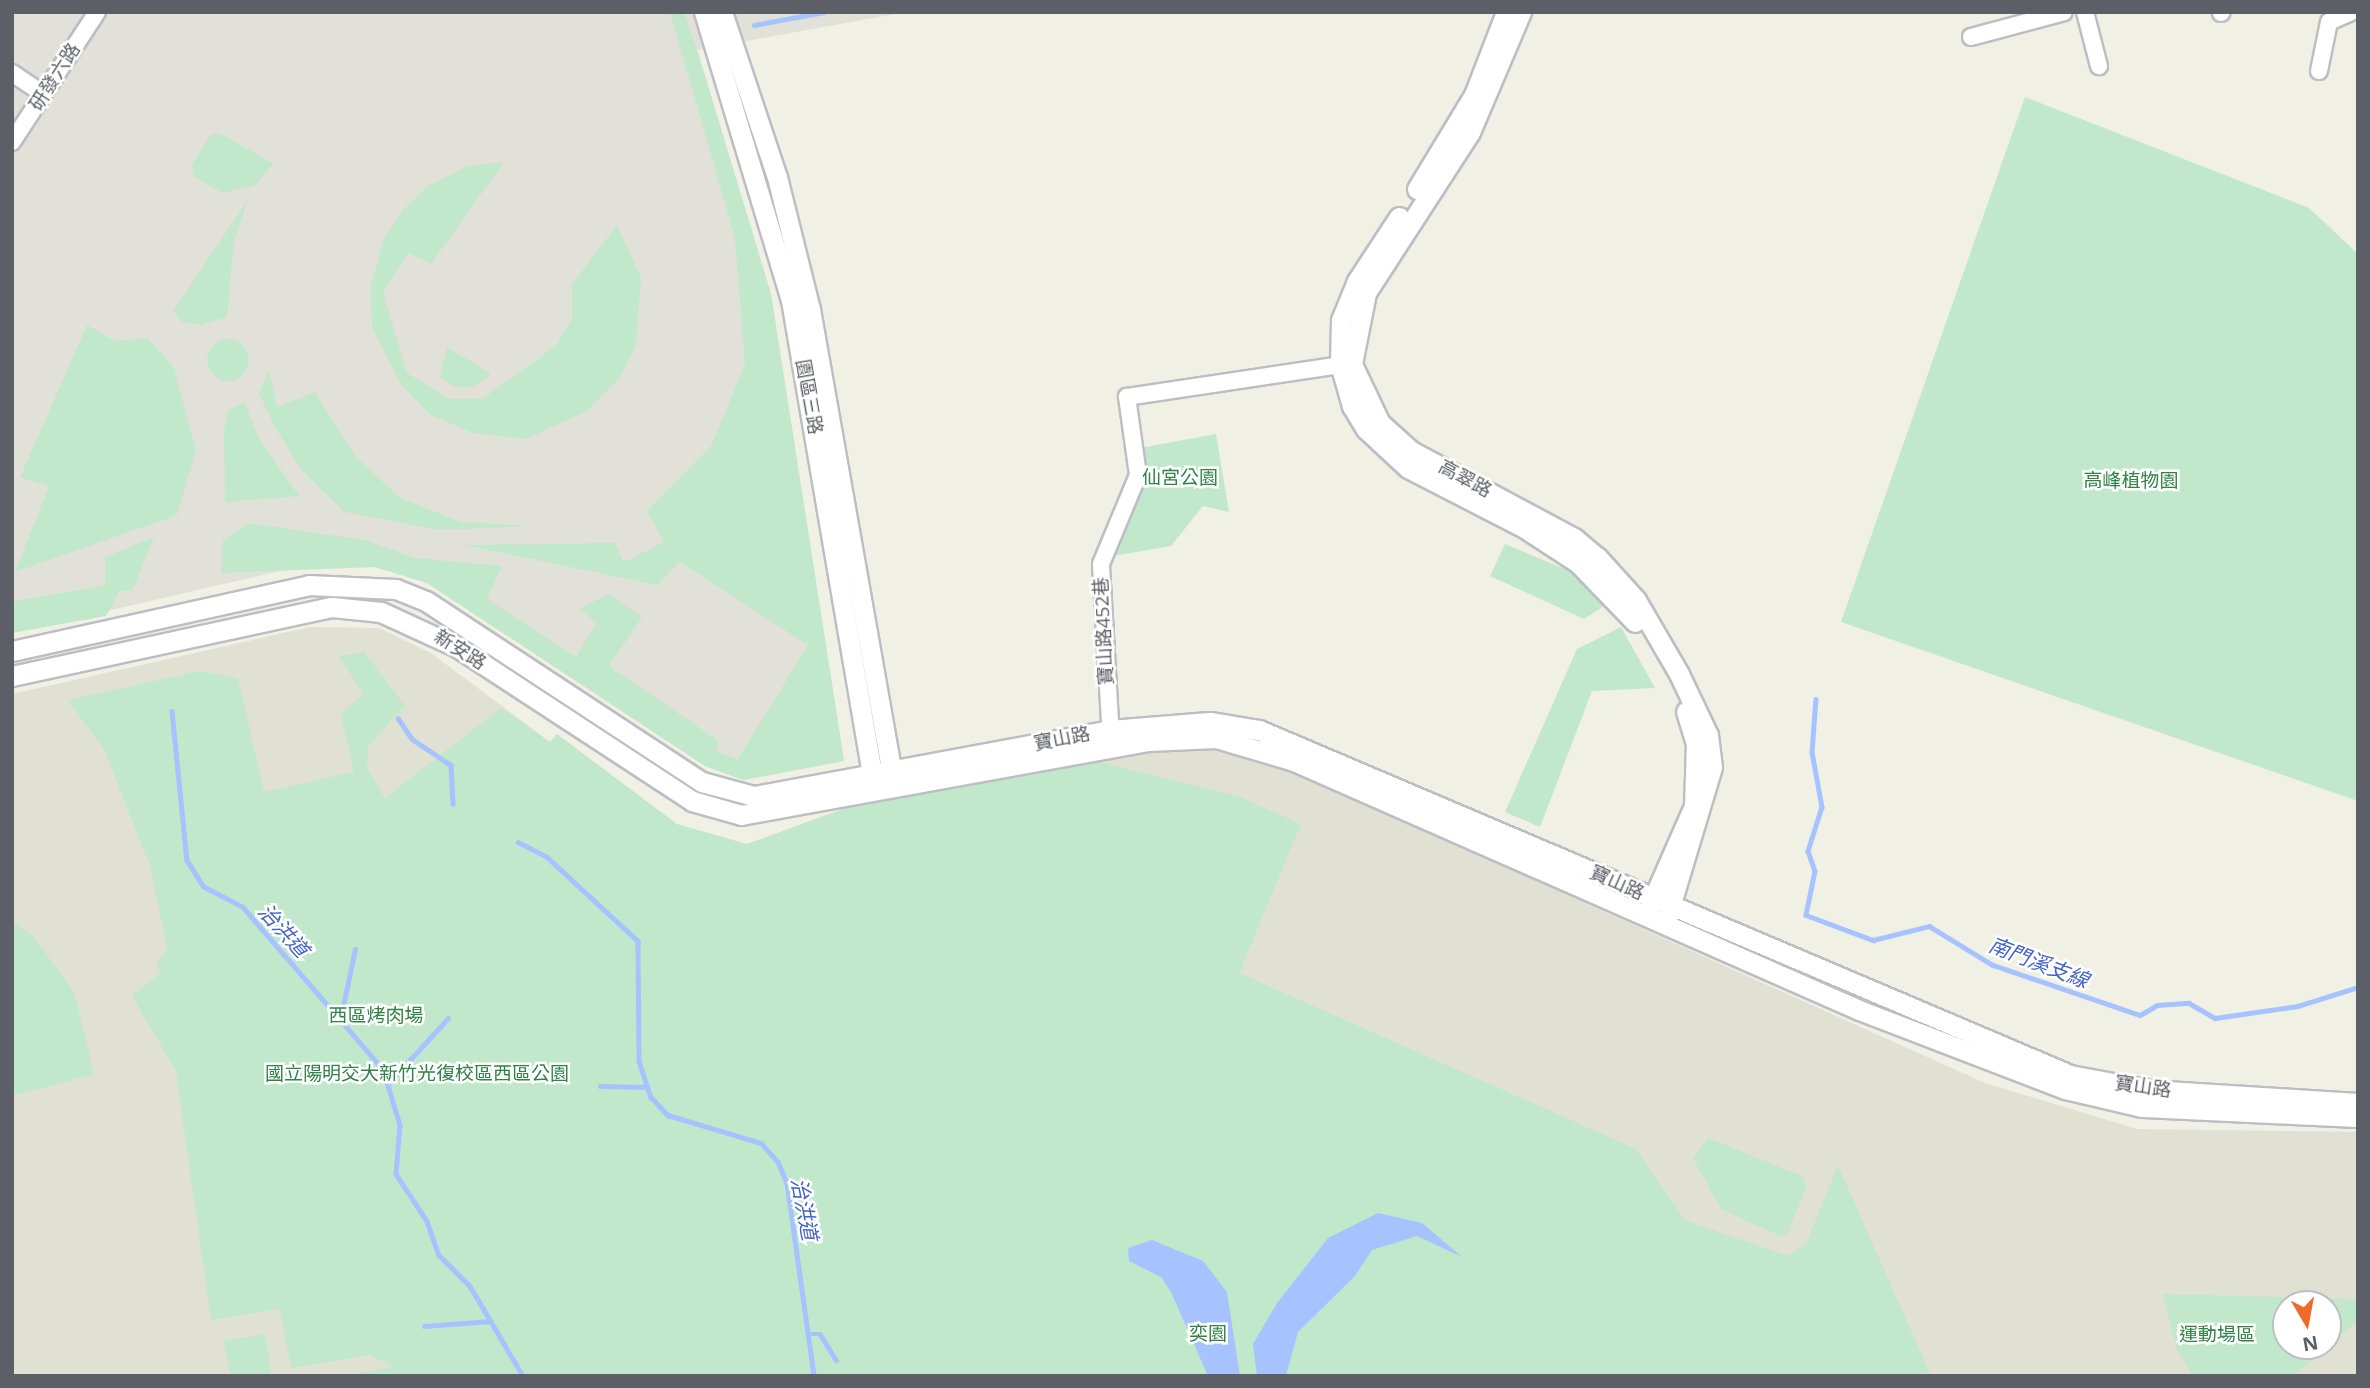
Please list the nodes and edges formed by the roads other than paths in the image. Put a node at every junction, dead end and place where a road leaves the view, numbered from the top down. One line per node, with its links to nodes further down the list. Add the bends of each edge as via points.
1 (97, 12): 13 (street, 研發六路)
2 (704, 12): 20 (street, 園區三路, via 791,300)
3 (722, 12): 19 (street, 園區三路, via 777,177 810,309)
4 (1506, 12): 15 (street, 高翠路, via 1474,95 1357,281 1341,320)
5 (1521, 12): 15 (street, via 1470,132 1366,293)
6 (2064, 12): 9 (street)
7 (2085, 12): 10 (street)
8 (2351, 12): 11 (street, via 2329,22)
9 (1971, 37)
10 (2099, 66)
11 (2319, 71)
12 (12, 73): 13 (street)
13 (43, 94): 14 (street, 研發六路)
14 (12, 142)
15 (1346, 364): 18 (street, 寶山路452巷, via 1127,397 1138,475 1101,564); 21 (street, 高翠路, via 1380,424 1411,451 1574,538 1611,572 1636,600 1679,674 1709,735 1705,767)
16 (12, 651): 20 (street, 新安路, via 309,585 348,583 426,601 726,792 783,793)
17 (12, 676): 20 (street, 新安路, via 311,611 381,612 457,647 716,810 759,816)
18 (1111, 739): 19 (street, 寶山路); 21 (street, 寶山路, via 1210,722 1259,730)
19 (894, 779): 20 (street, 寶山路)
20 (873, 783)
21 (1659, 912): 22 (street, 寶山路)
22 (2067, 1082): 23 (street, 寶山路); 24 (street, 寶山路, via 2142,1107)
23 (2358, 1103)
24 (2358, 1117)

